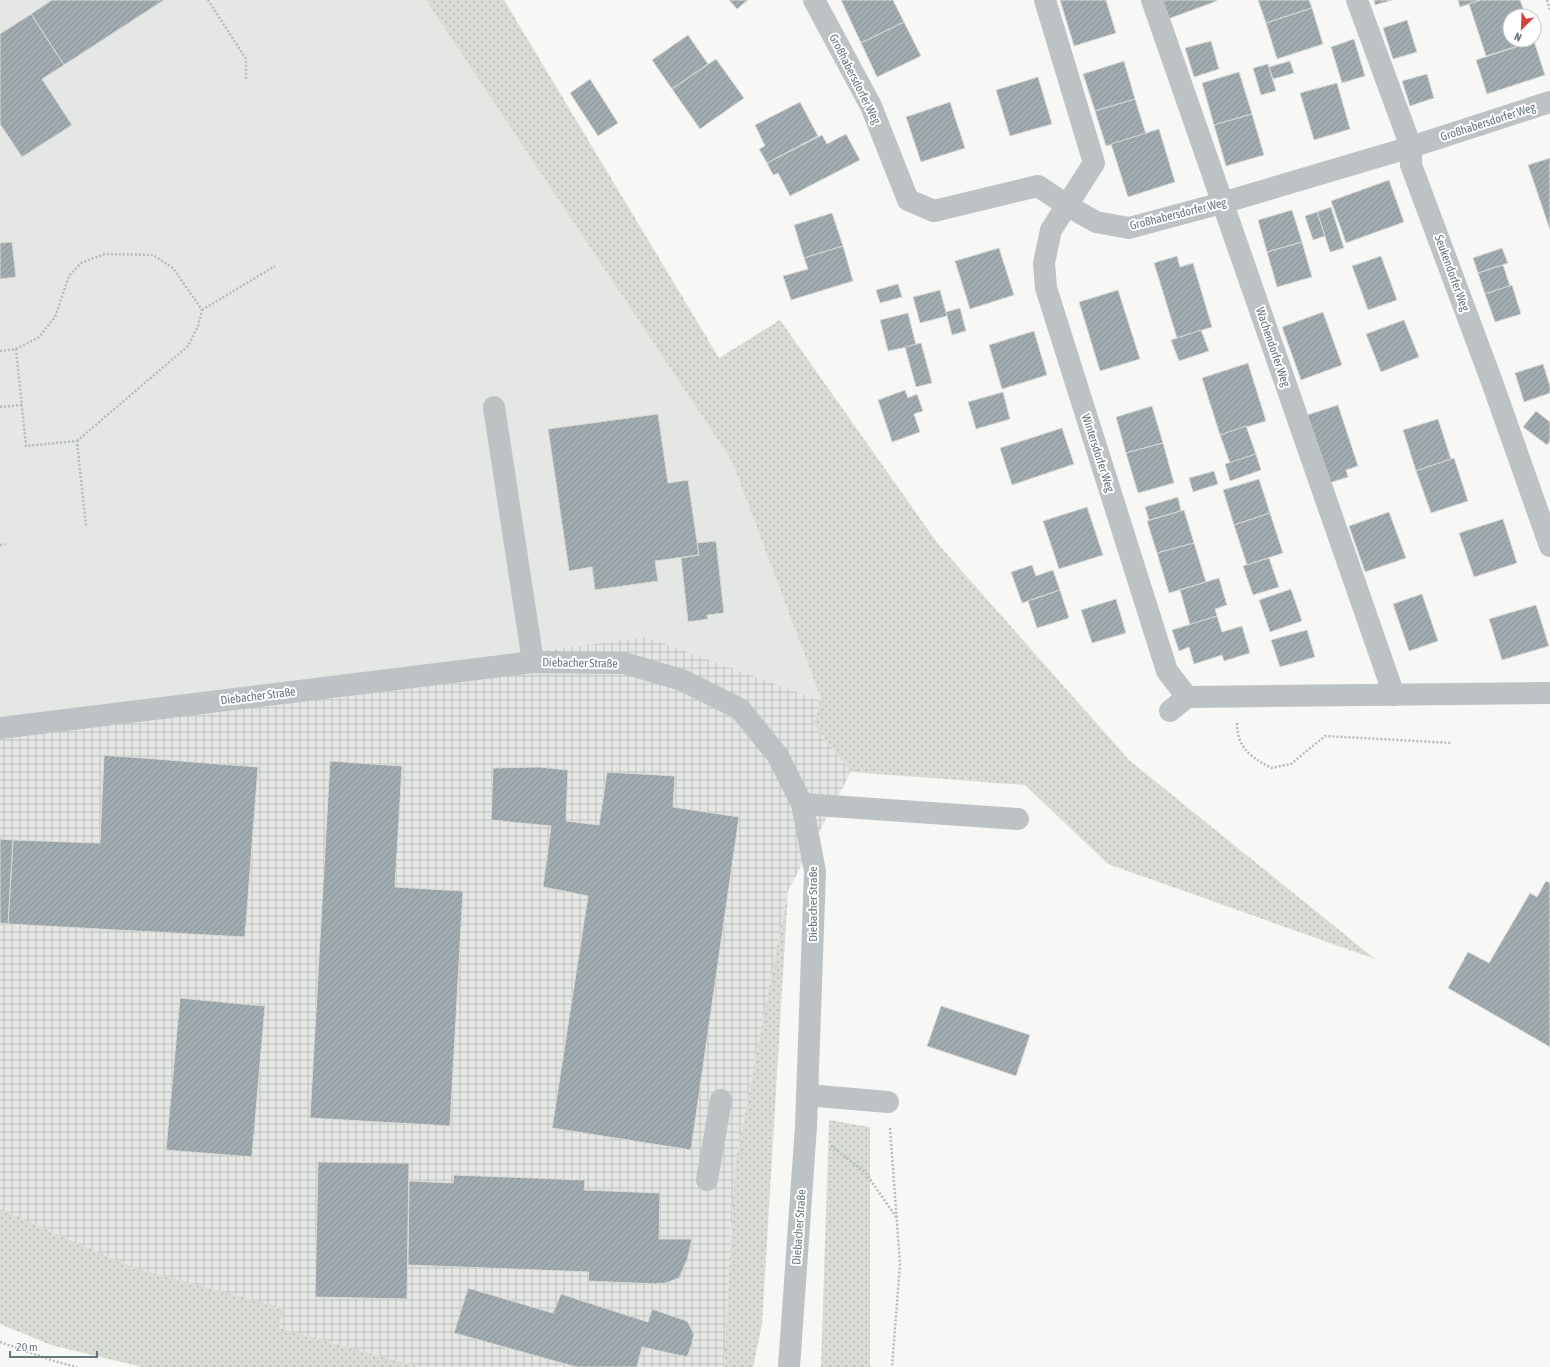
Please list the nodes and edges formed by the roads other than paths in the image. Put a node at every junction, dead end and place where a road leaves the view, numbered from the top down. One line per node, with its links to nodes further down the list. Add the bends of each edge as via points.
1 (814, 0): 8 (street, Großhabersdorfer Weg, via 871,106 908,200 934,211 1038,186)
2 (1045, 0): 8 (street, Wintersdorfer Weg, via 1094,163)
3 (1152, 0): 7 (street, Wachendorfer Weg)
4 (1357, 0): 6 (street, Seukendorfer Weg)
5 (1550, 102): 6 (street, Großhabersdorfer Weg)
6 (1411, 147): 7 (street, Großhabersdorfer Weg); 10 (street, Seukendorfer Weg, via 1412,165)
7 (1222, 203): 8 (street, Großhabersdorfer Weg, via 1129,228 1096,222); 13 (street, Wachendorfer Weg)
8 (1068, 206): 14 (street, Wintersdorfer Weg, via 1051,230 1044,263 1046,288 1167,671)
9 (494, 407): 11 (street)
10 (1550, 546)
11 (533, 662): 16 (street, Diebacher Straße); 17 (street, Diebacher Straße, via 624,663 682,680 740,709 778,756)
12 (1550, 693): 13 (street)
13 (1394, 695): 14 (street)
14 (1187, 697): 15 (street)
15 (1170, 712)
16 (0, 728)
17 (802, 804): 18 (street); 19 (street, Diebacher Straße, via 816,871)
18 (1018, 819)
19 (807, 1095): 21 (street); 23 (street, Diebacher Straße)
20 (721, 1100): 22 (street)
21 (888, 1102)
22 (707, 1180)
23 (789, 1367)

